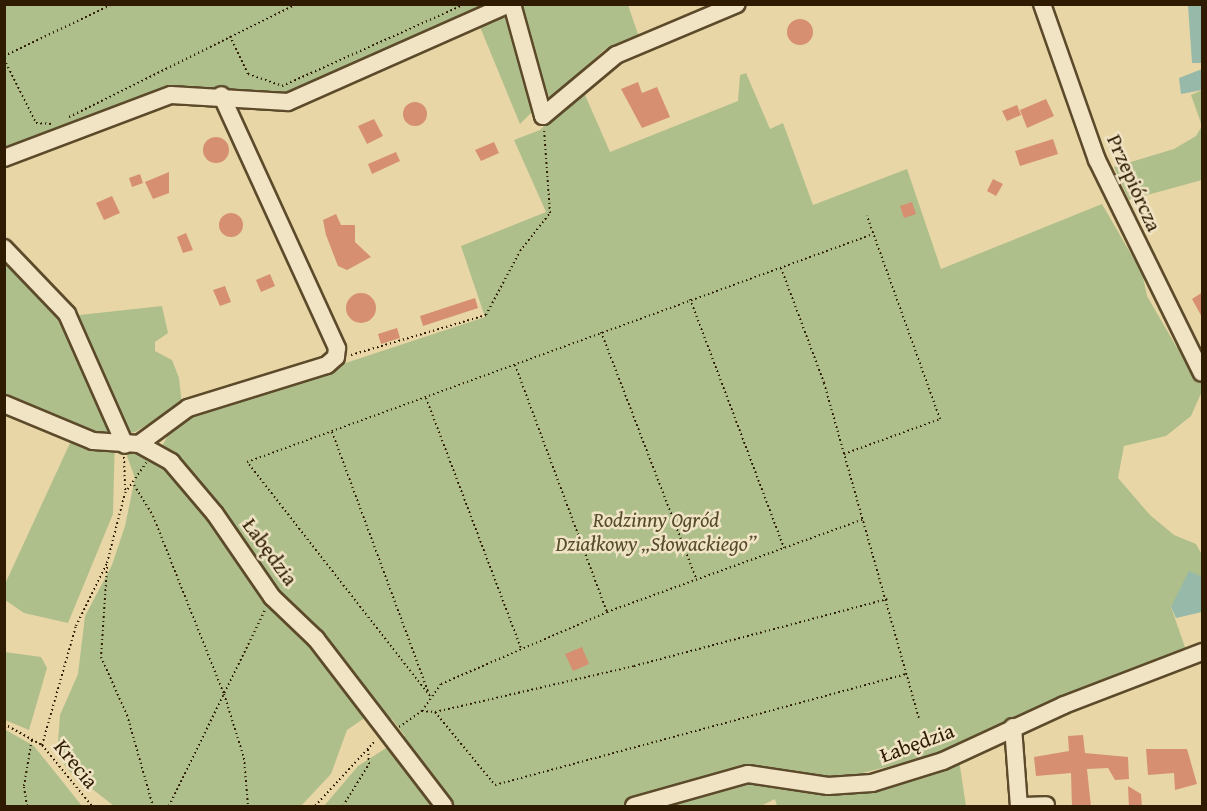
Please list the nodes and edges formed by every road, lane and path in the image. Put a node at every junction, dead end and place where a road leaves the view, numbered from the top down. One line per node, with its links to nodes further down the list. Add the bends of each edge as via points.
1 (113, 4): 8 (path)
2 (297, 4): 7 (path)
3 (465, 4): 7 (path, via 282,86 248,74)
4 (511, 4): 9 (street, via 288,102); 10 (street)
5 (737, 4): 10 (street, via 616,55)
6 (1042, 4): 22 (street, Przepiórcza, via 1096,160)
7 (230, 36): 11 (path)
8 (4, 57): 12 (path, via 36,123)
9 (221, 95): 13 (street, via 162,97); 20 (street, via 337,348)
10 (543, 116): 20 (path, via 550,213 520,251 486,315)
11 (66, 119)
12 (56, 124)
13 (4, 158)
14 (867, 216): 15 (path)
15 (873, 234): 17 (path); 27 (path, via 940,419)
16 (4, 248): 26 (street, via 67,314)
17 (781, 267): 18 (path); 27 (path)
18 (690, 299): 19 (path); 31 (path)
19 (601, 332): 21 (path); 33 (path)
20 (336, 357): 26 (street, via 317,369 188,408)
21 (515, 365): 23 (path); 36 (path)
22 (1203, 373)
23 (426, 398): 25 (path); 37 (path)
24 (4, 404): 26 (street, Łabędzia, via 93,441)
25 (332, 432): 41 (path); 41 (path, via 247,462)
26 (139, 447): 28 (path); 29 (path); 34 (street, Łabędzia, via 171,462 215,514)
27 (844, 454): 30 (path)
28 (134, 485): 29 (path); 40 (path, via 153,516)
29 (125, 493): 32 (path)
30 (864, 519): 31 (path); 35 (path)
31 (784, 548): 33 (path)
32 (107, 563): 49 (path, via 76,626); 54 (path, via 101,657 127,715)
33 (696, 578): 36 (path)
34 (272, 597): 40 (path); 47 (street, Łabędzia, via 316,639)
35 (887, 598): 39 (path); 43 (path)
36 (607, 612): 37 (path)
37 (521, 648): 41 (path, via 441,684)
38 (1203, 652): 46 (street, Łabędzia)
39 (906, 674): 43 (path, via 495,784); 44 (path)
40 (224, 694): 55 (path); 56 (path, via 244,758)
41 (430, 696): 42 (path)
42 (422, 711): 43 (path); 47 (path)
43 (435, 712)
44 (919, 718)
45 (4, 724): 48 (path, Krecia)
46 (1013, 727): 60 (street, Łabędzia, via 943,761 872,783 828,786 748,774); 61 (street)
47 (386, 734): 50 (path); 59 (street, Łabędzia)
48 (33, 738): 49 (path, Krecia); 52 (path, via 24,786)
49 (42, 745): 53 (path, Krecia)
50 (368, 746): 57 (path); 58 (path, via 369,764)
51 (1046, 805): 61 (street)
52 (27, 807)
53 (93, 807)
54 (153, 807)
55 (169, 807)
56 (248, 807)
57 (315, 807)
58 (343, 807)
59 (444, 807)
60 (634, 807)
61 (1021, 807)

